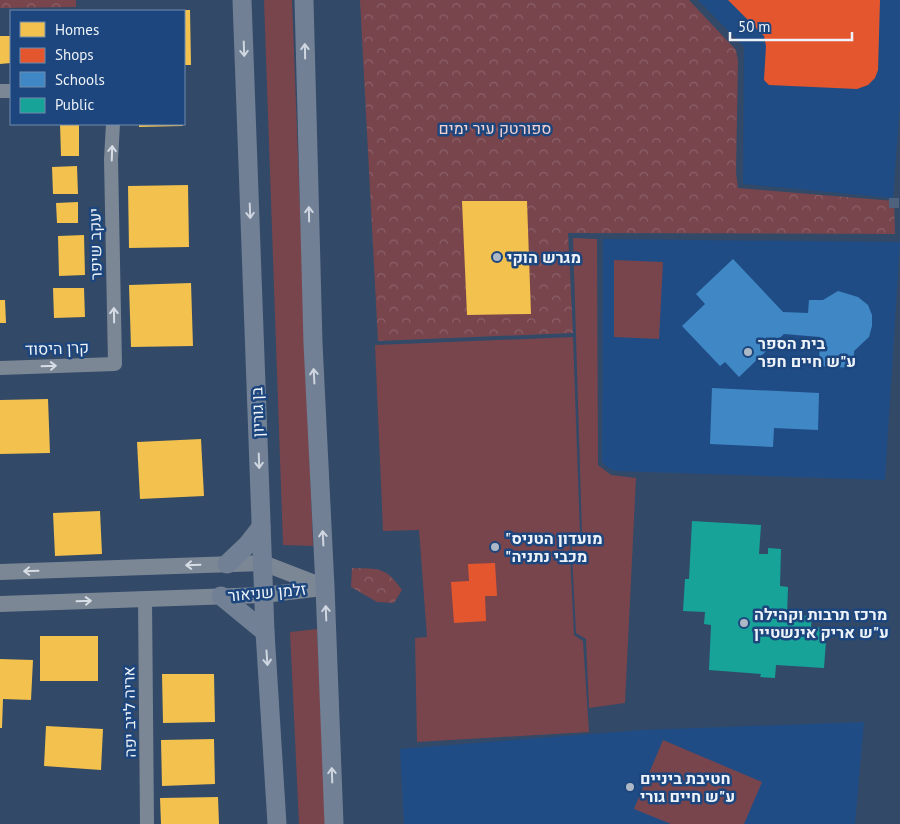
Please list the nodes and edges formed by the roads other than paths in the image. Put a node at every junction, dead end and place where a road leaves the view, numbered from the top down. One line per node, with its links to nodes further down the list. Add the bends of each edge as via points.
1 (242, 0): 6 (main road, בן גוריון, one-way to 6)
2 (304, 0): 10 (main road, one-way to 2, via 313,344)
3 (113, 125): 4 (street, יעקב שיפר, one-way to 3)
4 (114, 364): 5 (street, קרן היסוד, one-way to 4)
5 (0, 368)
6 (261, 528): 7 (main road, בן גוריון); 8 (main road, via 248,545)
7 (263, 563): 8 (street, זלמן שניאור); 10 (street, זלמן שניאור); 11 (main road, בן גוריון)
8 (226, 564): 9 (street, זלמן שניאור, one-way to 9)
9 (0, 572)
10 (325, 587): 11 (street, זלמן שניאור); 18 (main road, one-way to 10)
11 (264, 595): 12 (street, זלמן שניאור); 15 (main road, בן גוריון)
12 (222, 596): 13 (street, זלמן שניאור); 15 (main road)
13 (145, 599): 14 (street, זלמן שניאור, one-way to 13); 16 (street, אריה לייב יפה)
14 (0, 604)
15 (266, 632): 17 (main road, בן גוריון, one-way to 17)
16 (148, 824)
17 (277, 824)
18 (334, 824)

